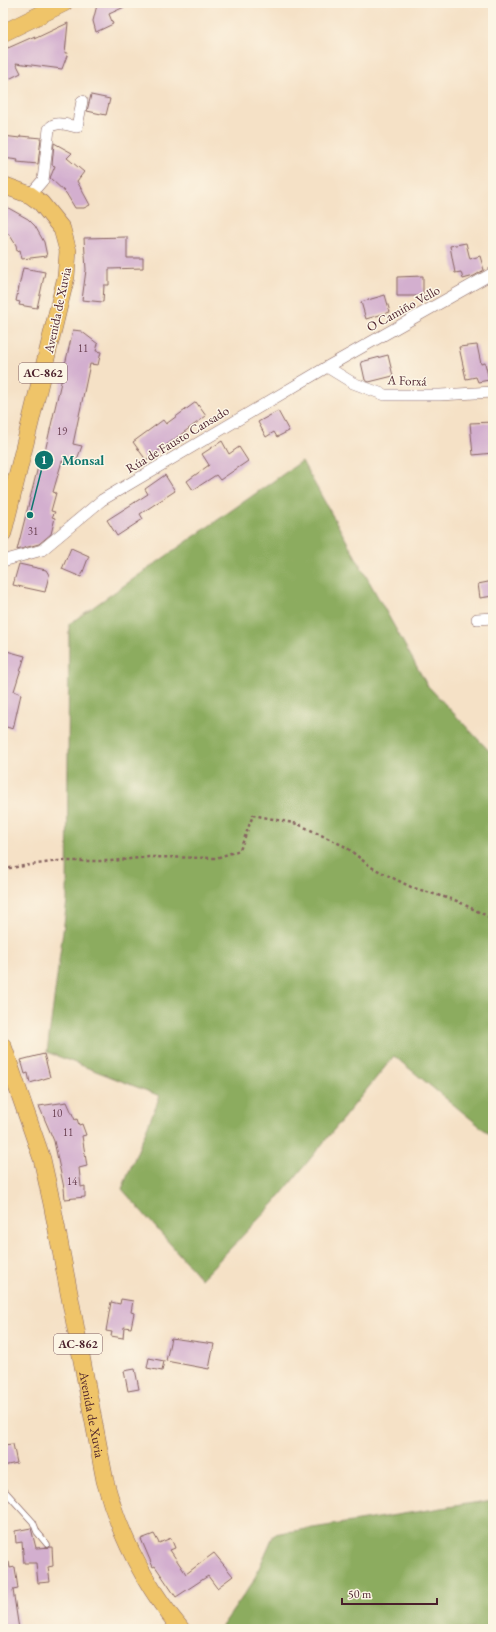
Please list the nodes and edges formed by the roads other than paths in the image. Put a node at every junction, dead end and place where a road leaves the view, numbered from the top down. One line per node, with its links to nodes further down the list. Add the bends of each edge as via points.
1 (64, 3): 2 (main road)
2 (3, 32)
3 (82, 101): 5 (street, via 77,127 59,123 49,129 43,180)
4 (3, 185): 5 (main road, Avenida de Xuvia / AC-862)
5 (30, 195): 9 (main road, Avenida de Xuvia / AC-862, via 41,203 62,229 68,251 66,277)
6 (493, 274): 7 (street, O Camiño Vello)
7 (327, 367): 8 (street, A Forxá, via 353,383 385,394 440,395); 10 (street, Rúa de Fausto Cansado, via 102,500 42,550)
8 (493, 392)
9 (3, 534)
10 (3, 561)
11 (493, 618): 12 (street)
12 (477, 619)
13 (3, 1046): 16 (main road, Avenida de Xuvia / AC-862, via 29,1120 52,1204 113,1511 133,1558)
14 (3, 1489): 15 (lane, via 33,1522)
15 (47, 1544)
16 (181, 1629)

